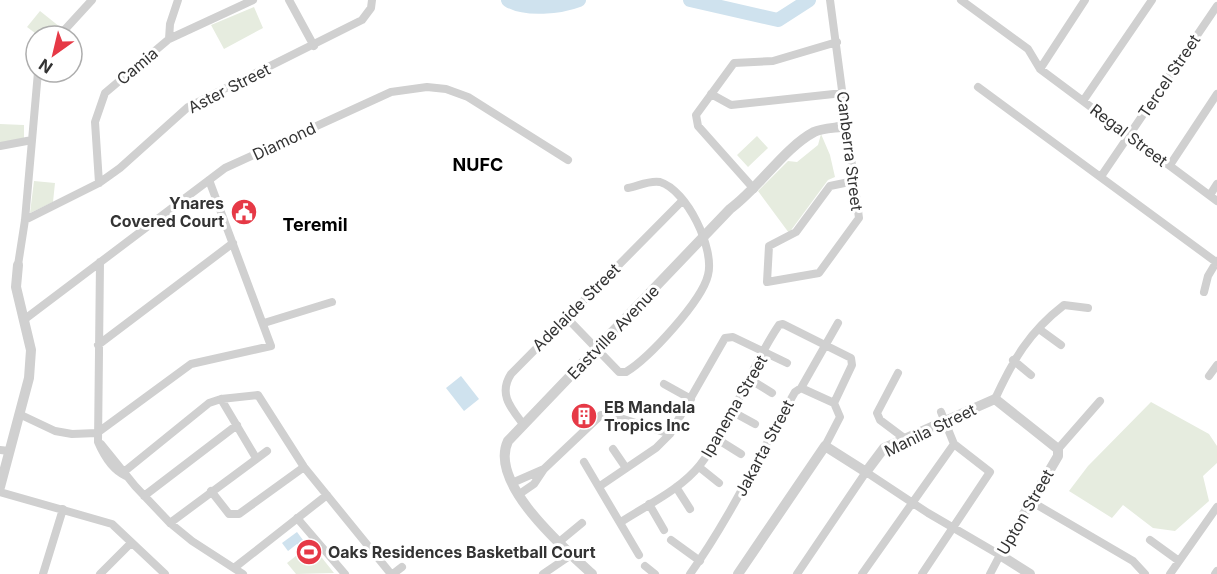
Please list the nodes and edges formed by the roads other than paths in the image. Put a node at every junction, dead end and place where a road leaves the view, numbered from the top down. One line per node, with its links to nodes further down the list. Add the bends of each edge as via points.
1 (92, 0): 11 (street)
2 (178, 0): 12 (street)
3 (254, 0): 12 (street, Camia)
4 (289, 0): 14 (street)
5 (372, 0): 14 (street, Aster Street, via 362,20)
6 (830, 0): 13 (street, Canberra Street)
7 (961, 0): 15 (street, Regal Street, via 1028,49)
8 (1085, 0): 15 (street)
9 (1152, 0): 21 (street)
10 (1217, 6): 23 (street, Tercel Street)
11 (70, 24)
12 (169, 39): 31 (street, Camia, via 100,101 95,122)
13 (837, 42): 18 (street, Canberra Street); 19 (street, via 773,61 737,62)
14 (314, 46): 31 (street, Aster Street, via 188,107)
15 (1040, 69): 21 (street, Regal Street)
16 (37, 84): 24 (street)
17 (978, 87): 28 (street)
18 (843, 93): 19 (street, via 731,105); 22 (street, Canberra Street)
19 (711, 94): 34 (street, via 696,115 696,122)
20 (1217, 94): 27 (street)
21 (1083, 101): 23 (street, Regal Street)
22 (846, 126): 30 (street, Canberra Street); 34 (street, Eastville Avenue, via 810,135)
23 (1129, 135): 27 (street, Regal Street); 28 (street, Tercel Street)
24 (32, 140): 25 (street); 37 (street)
25 (0, 146)
26 (568, 160): 29 (street, Diamond, via 468,97 427,87 391,92 246,158)
27 (1170, 165): 35 (street, Regal Street)
28 (1102, 175): 41 (street)
29 (209, 180): 39 (street); 40 (street, Diamond)
30 (854, 181): 30 (street, Canberra Street, via 830,186 796,232 771,244 767,282 819,273 824,268 859,218)
31 (99, 183): 37 (street, Aster Street)
32 (1217, 184): 35 (street)
33 (628, 188): 36 (street, via 658,182 671,188)
34 (754, 189): 38 (street, Eastville Avenue)
35 (1213, 198)
36 (682, 201): 38 (street); 46 (street, Adelaide Street)
37 (25, 220): 42 (street)
38 (704, 238): 54 (street, Eastville Avenue); 54 (street, via 709,253 708,276 694,304 629,371 618,372)
39 (233, 243): 49 (street); 52 (street)
40 (100, 262): 47 (street, Diamond); 52 (street)
41 (1217, 262): 43 (street)
42 (18, 265): 47 (street, via 16,287)
43 (1204, 292)
44 (332, 302): 49 (street)
45 (1088, 308): 50 (street, via 1064,305)
46 (566, 316): 54 (street); 74 (street, Adelaide Street, via 508,378 504,392)
47 (26, 320): 72 (street, via 31,350 29,378)
48 (838, 323): 51 (street, Jakarta Street)
49 (264, 324): 78 (street, via 271,345 191,364)
50 (1039, 329): 53 (street); 56 (street)
51 (826, 344): 55 (street, Ipanema Street, via 783,324); 64 (street, Jakarta Street); 70 (street, via 853,363)
52 (98, 345): 78 (street)
53 (1061, 345)
54 (598, 349): 74 (street, Eastville Avenue)
55 (765, 351): 57 (street); 62 (street, Ipanema Street); 67 (street, via 733,337 725,338)
56 (1013, 360): 60 (street); 68 (street)
57 (787, 363)
58 (1217, 365): 61 (street)
59 (898, 373): 79 (street, via 877,413 880,420)
60 (1031, 375)
61 (1209, 376)
62 (750, 380): 65 (street); 71 (street, Ipanema Street)
63 (664, 384): 67 (street)
64 (801, 388): 70 (street); 125 (street, Jakarta Street, via 795,392 728,517)
65 (772, 393)
66 (221, 399): 76 (street); 90 (street, via 260,396); 95 (street, via 209,403)
67 (691, 399): 77 (street)
68 (995, 399): 73 (street, Manila Street); 84 (street, Manila Street)
69 (1100, 401): 84 (street)
70 (834, 403): 82 (street, via 840,417)
71 (733, 412): 75 (street); 80 (street, Ipanema Street)
72 (19, 414): 78 (street, via 55,431); 85 (street)
73 (943, 417): 79 (street, Manila Street); 81 (street)
74 (523, 424): 96 (street, Eastville Avenue, via 508,441 503,455)
75 (755, 424)
76 (237, 425): 88 (street); 103 (street)
77 (670, 434): 92 (street); 93 (street, via 601,415)
78 (98, 437): 95 (street, via 104,456 120,473)
79 (904, 438): 94 (street, Manila Street, via 880,452)
80 (717, 439): 87 (street); 91 (street, Ipanema Street)
81 (954, 444): 107 (street); 116 (street, via 990,472)
82 (825, 446): 94 (street); 140 (street)
83 (613, 449): 92 (street)
84 (1059, 449): 106 (street, Upton Street)
85 (5, 451): 98 (street)
86 (267, 451): 88 (street)
87 (741, 454)
88 (256, 458): 101 (street)
89 (584, 462): 99 (street)
90 (304, 467): 101 (street, via 239,514 229,514); 104 (street)
91 (699, 467): 97 (street); 100 (street, Ipanema Street)
92 (626, 468): 99 (street)
93 (544, 469): 96 (street); 105 (street)
94 (866, 472): 107 (street); 141 (street, Manila Street)
95 (125, 473): 103 (street)
96 (512, 483): 105 (street, Eastville Avenue)
97 (719, 483)
98 (0, 486)
99 (600, 486): 113 (street)
100 (676, 487): 108 (street, Ipanema Street); 111 (street)
101 (211, 491): 114 (street)
102 (0, 492): 110 (street)
103 (144, 495): 114 (street)
104 (327, 495): 112 (street); 135 (street)
105 (518, 495): 120 (street, Eastville Avenue)
106 (1032, 502): 124 (street, Upton Street); 146 (street, via 1133,561)
107 (912, 503): 116 (street); 142 (street)
108 (649, 504): 113 (street, Ipanema Street); 117 (street)
109 (1217, 507): 126 (street)
110 (63, 509): 121 (street, via 111,524); 130 (street)
111 (690, 509)
112 (297, 518): 129 (street); 134 (street)
113 (621, 522): 123 (street)
114 (170, 523): 129 (street)
115 (582, 523): 120 (street)
116 (953, 528): 124 (street); 143 (street)
117 (664, 530)
118 (671, 540): 125 (street)
119 (1150, 540): 126 (street)
120 (558, 542): 122 (street, Eastville Avenue)
121 (131, 543): 131 (street); 132 (street)
122 (571, 555): 136 (street); 137 (street, Eastville Avenue)
123 (639, 555)
124 (1000, 555): 144 (street, Upton Street); 145 (street)
125 (699, 561): 139 (street, Jakarta Street)
126 (1179, 561): 147 (street)
127 (645, 566): 138 (street)
128 (402, 567): 135 (street)
129 (234, 568): 133 (street)
130 (43, 574)
131 (100, 574)
132 (165, 574)
133 (243, 574)
134 (345, 574)
135 (392, 574)
136 (543, 574)
137 (592, 574)
138 (655, 574)
139 (690, 574)
140 (738, 574)
141 (797, 574)
142 (861, 574)
143 (922, 574)
144 (990, 574)
145 (1030, 574)
146 (1145, 574)
147 (1170, 574)

